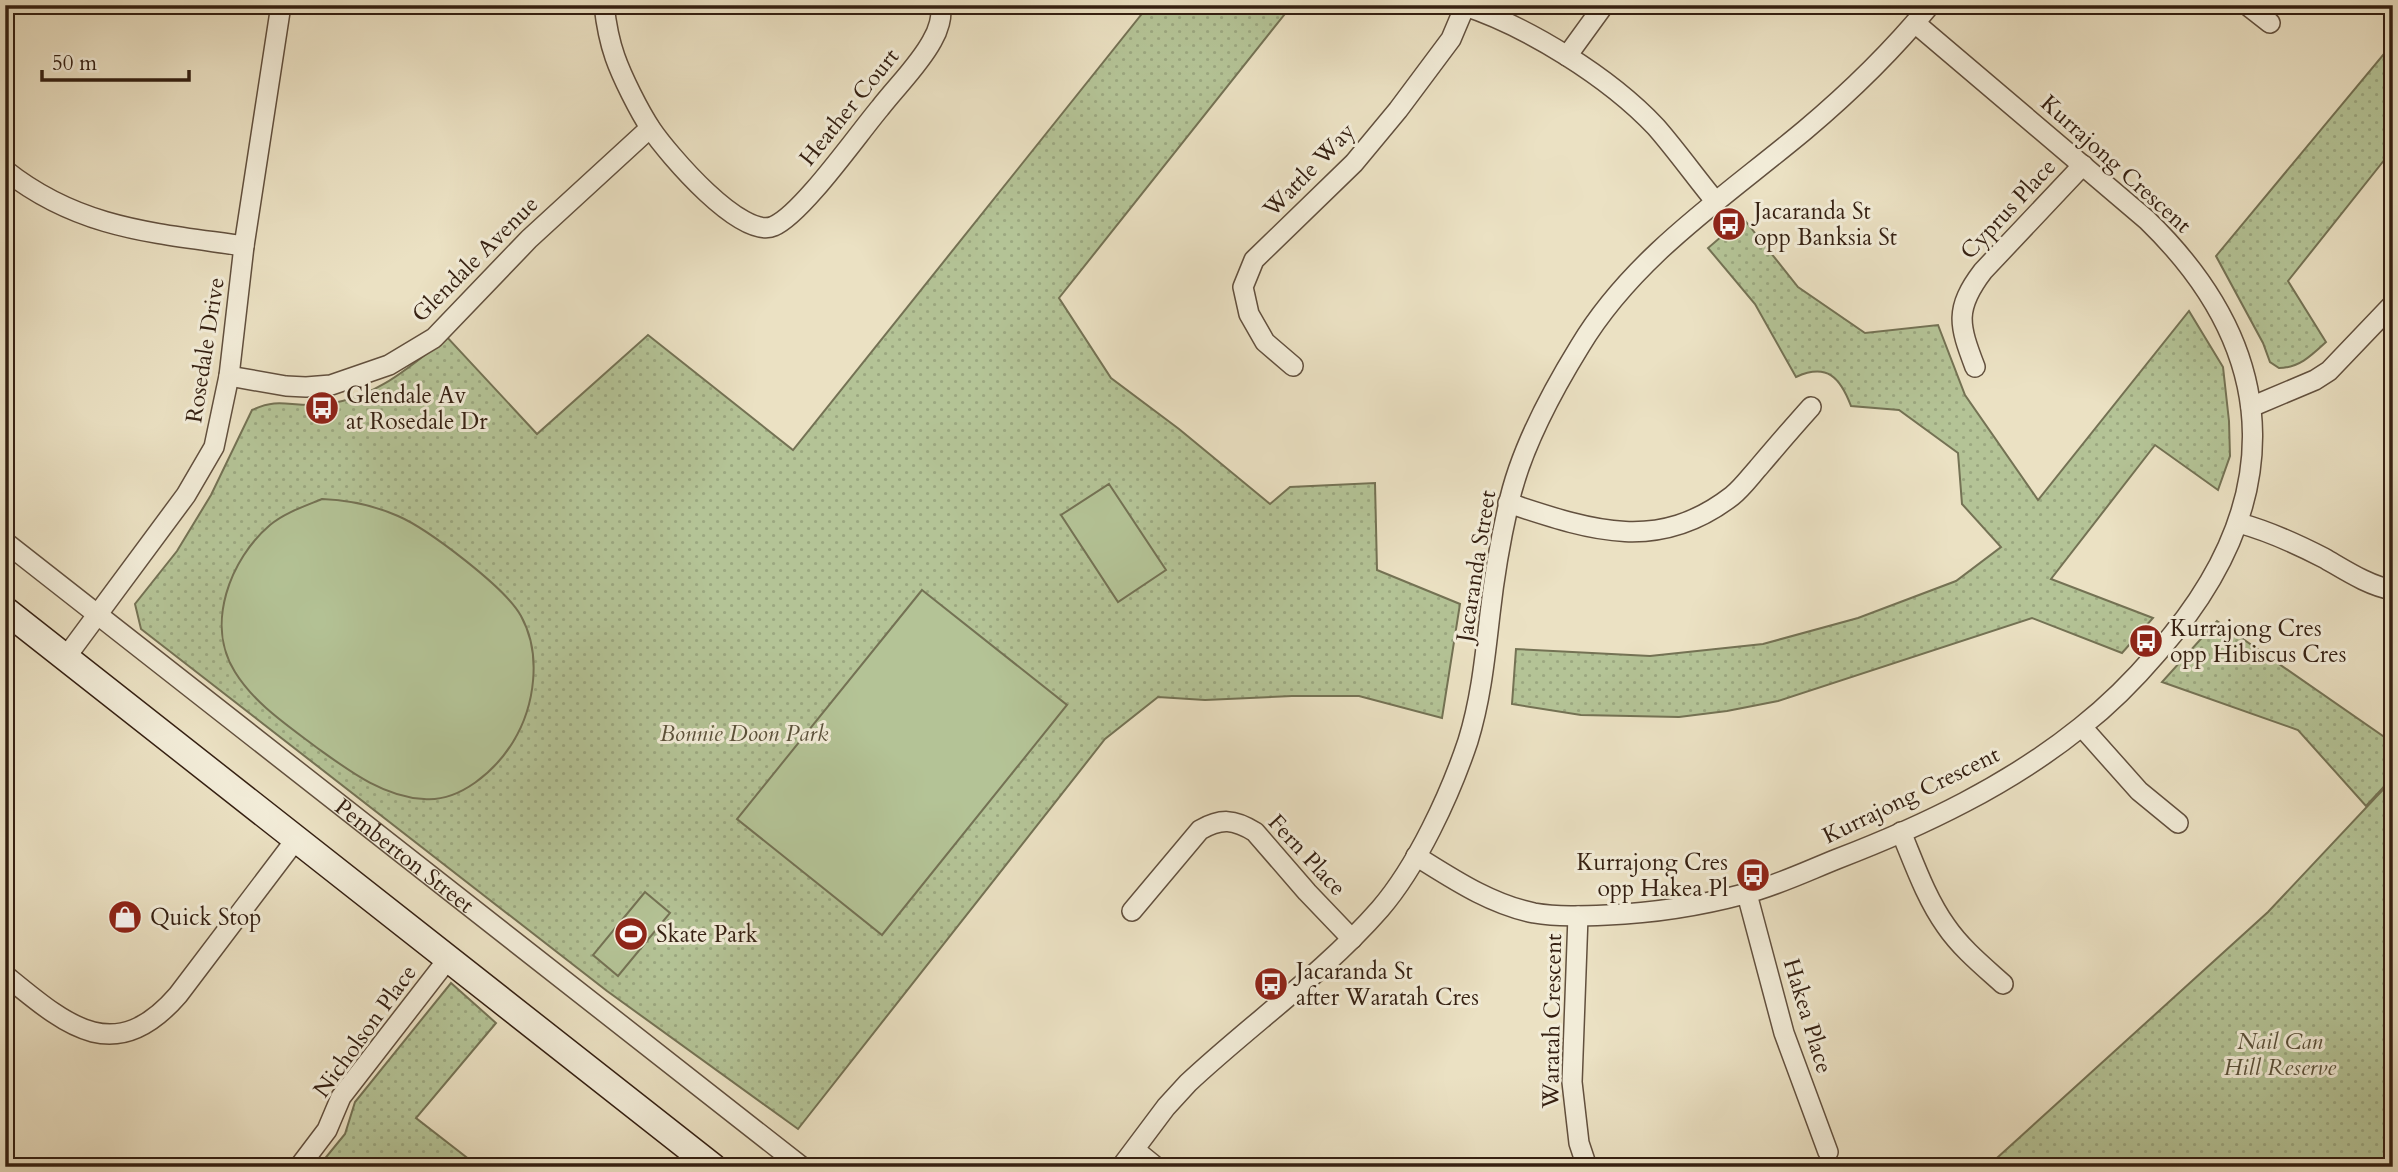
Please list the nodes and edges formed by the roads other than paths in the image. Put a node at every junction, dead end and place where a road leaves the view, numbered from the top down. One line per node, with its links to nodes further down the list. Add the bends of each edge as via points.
1 (281, 5): 15 (street, Rosedale Drive)
2 (604, 5): 11 (street, via 615,59)
3 (940, 5): 11 (street, Heather Court, via 938,27 924,53 815,188 774,227 760,229 744,223 722,206)
4 (1604, 5): 10 (street)
5 (1930, 5): 8 (street, Jacaranda Street)
6 (2247, 5): 9 (street)
7 (1464, 6): 10 (street, via 1525,32); 17 (street, Wattle Way, via 1451,39 1398,110 1354,163 1254,260 1243,287 1249,314 1265,342)
8 (1915, 23): 12 (street, Kurrajong Crescent); 14 (street, Jacaranda Street, via 1807,128)
9 (2270, 23)
10 (1567, 57): 14 (street, via 1655,127)
11 (650, 128): 19 (street, Glendale Avenue, via 528,240 434,338 388,365 331,385 286,386)
12 (2082, 165): 18 (street, Cyprus Place, via 1969,290 1962,332); 21 (street, Kurrajong Crescent, via 2164,237 2198,277 2232,337)
13 (5, 170): 15 (street, via 67,210 126,228)
14 (1716, 202): 22 (street, Jacaranda Street, via 1640,269 1580,345 1534,431)
15 (244, 246): 19 (street, Rosedale Drive)
16 (2393, 304): 21 (street, via 2329,370)
17 (1293, 366)
18 (1975, 367)
19 (229, 376): 27 (street, Rosedale Drive, via 214,447 186,495)
20 (1811, 407): 22 (street, via 1734,494 1697,519 1656,531 1614,532)
21 (2251, 407): 23 (street, Kurrajong Crescent, via 2252,463)
22 (1508, 503): 33 (street, Jacaranda Street, via 1483,681 1469,738)
23 (2239, 523): 25 (street, via 2264,530); 29 (street, Kurrajong Crescent, via 2201,598 2184,621 2142,670)
24 (5, 542): 27 (street, Pemberton Street)
25 (2393, 590)
26 (5, 610): 28 (main road)
27 (98, 614): 28 (street, Rosedale Drive); 45 (street, Pemberton Street)
28 (66, 657): 32 (main road)
29 (2082, 727): 30 (street, via 2139,791); 31 (street, Kurrajong Crescent, via 1989,788)
30 (2178, 823)
31 (1900, 832): 34 (street, Kurrajong Crescent); 40 (street, via 1945,925)
32 (297, 838): 38 (main road); 39 (street, via 178,995 157,1018 137,1028 115,1034 83,1030)
33 (1416, 856): 36 (street, Kurrajong Crescent, via 1493,900 1535,913); 37 (street, Jacaranda Street, via 1383,906)
34 (1747, 894): 36 (street, Kurrajong Crescent, via 1644,913); 42 (street, Hakea Place, via 1784,1032)
35 (1132, 911): 37 (street, Fern Place, via 1200,830 1223,821 1255,832)
36 (1577, 916): 48 (street, Waratah Crescent, via 1572,1082 1578,1143)
37 (1352, 939): 41 (street, Jacaranda Street, via 1188,1083)
38 (448, 959): 43 (main road); 44 (street, Nicholson Place, via 341,1097 327,1130)
39 (5, 975)
40 (2003, 984)
41 (1135, 1150): 46 (street, Jacaranda Street); 47 (street)
42 (1829, 1152)
43 (698, 1162)
44 (299, 1167)
45 (802, 1167)
46 (1121, 1167)
47 (1156, 1167)
48 (1587, 1167)

